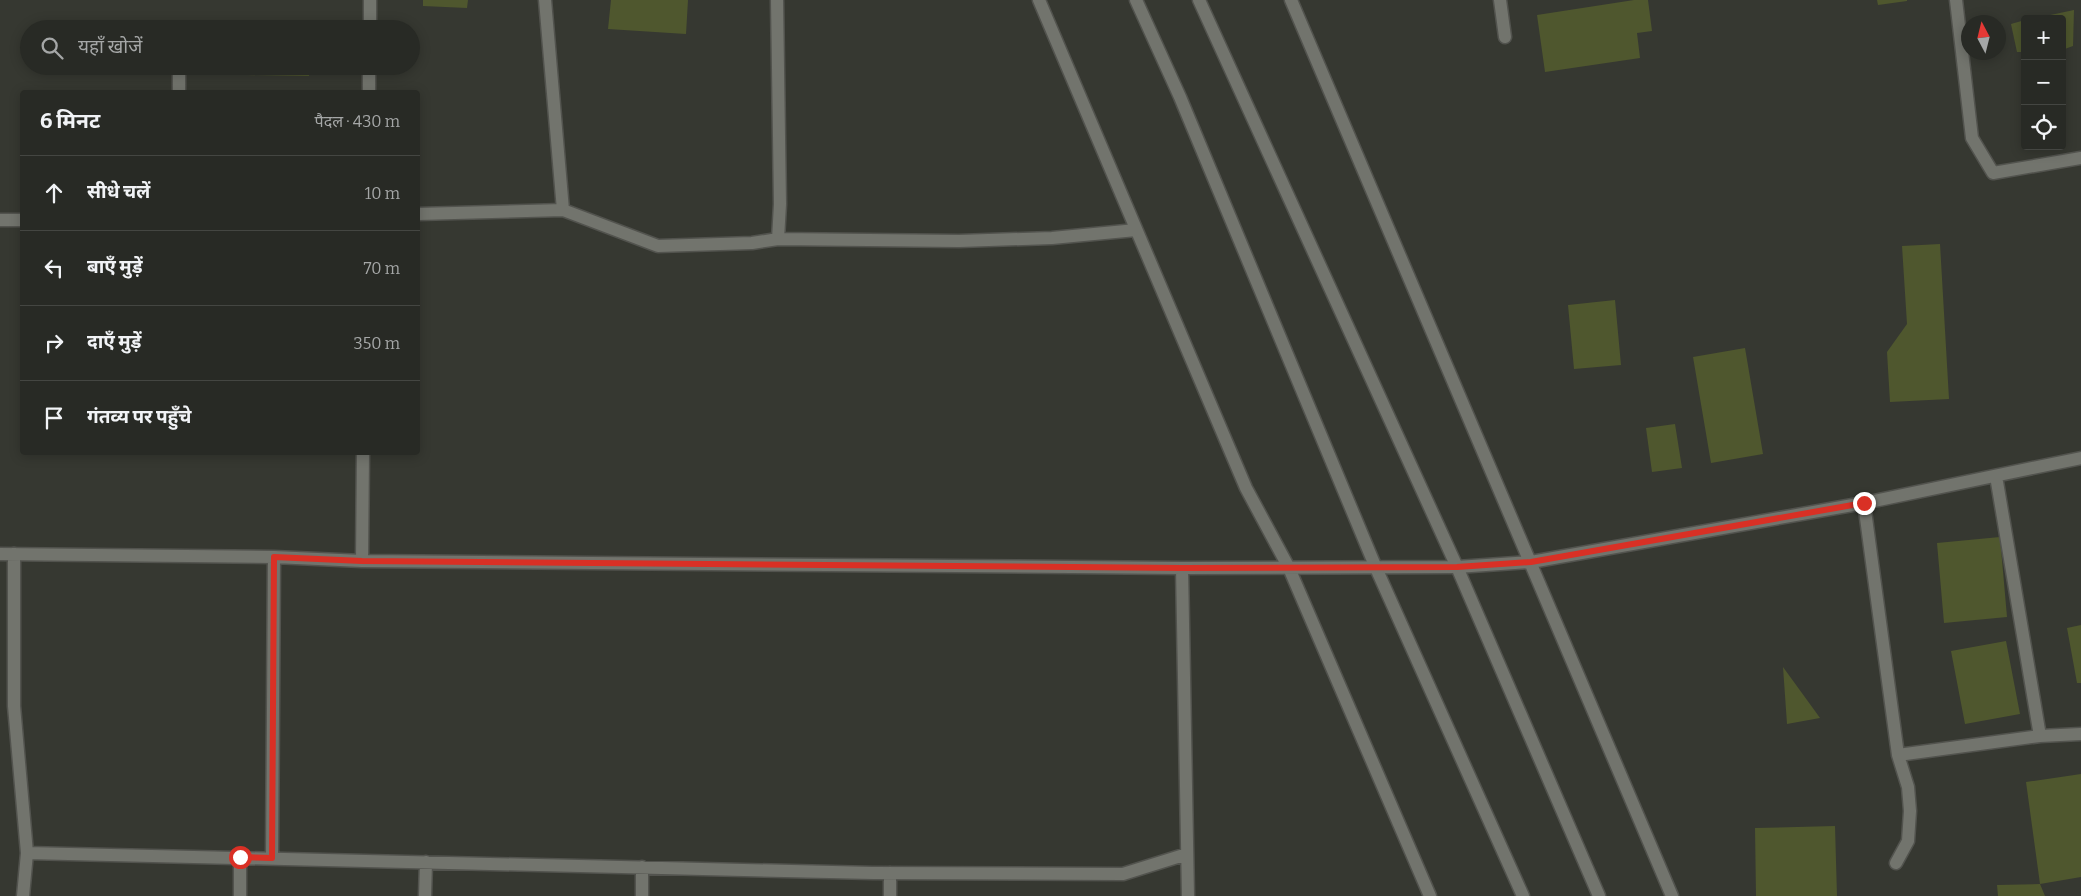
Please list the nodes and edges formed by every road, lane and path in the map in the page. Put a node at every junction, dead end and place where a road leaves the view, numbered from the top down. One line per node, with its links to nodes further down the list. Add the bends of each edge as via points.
1 (370, 0): 10 (street)
2 (545, 0): 17 (street)
3 (777, 0): 22 (street)
4 (1039, 0): 21 (street)
5 (1136, 0): 35 (street, via 1180,97)
6 (1199, 0): 32 (street)
7 (1291, 0): 31 (street)
8 (1500, 0): 11 (street)
9 (1956, 0): 16 (street, via 1972,138 1993,174)
10 (370, 20)
11 (1505, 37)
12 (179, 75): 14 (street)
13 (369, 75): 15 (street)
14 (179, 90)
15 (369, 90)
16 (2081, 158)
17 (563, 210): 18 (street); 22 (street, via 658,246)
18 (420, 214)
19 (0, 220): 20 (street)
20 (20, 220)
21 (1136, 230): 22 (street, via 1052,238 959,241); 34 (street, via 1246,488)
22 (778, 240)
23 (363, 455): 30 (street)
24 (2081, 458): 25 (street)
25 (1996, 476): 26 (street); 37 (street)
26 (1864, 503): 31 (street); 38 (street)
27 (0, 554): 28 (street)
28 (14, 554): 29 (street); 39 (street, via 14,706)
29 (274, 557): 30 (street); 42 (street)
30 (362, 561): 33 (street)
31 (1531, 562): 32 (street); 56 (street)
32 (1457, 567): 35 (street); 55 (street)
33 (1182, 568): 34 (street); 40 (street)
34 (1289, 568): 35 (street); 53 (street)
35 (1376, 568): 54 (street)
36 (2081, 734): 37 (street)
37 (2040, 736): 38 (street)
38 (1898, 755): 44 (street, via 1908,787 1910,811 1908,841)
39 (27, 853): 41 (street); 47 (street)
40 (1188, 854): 46 (street, via 1123,874); 52 (street)
41 (240, 857): 42 (street); 48 (street)
42 (272, 858): 43 (street)
43 (426, 862): 45 (street); 49 (street)
44 (1896, 862)
45 (642, 867): 46 (street); 50 (street)
46 (890, 872): 51 (street)
47 (23, 896)
48 (240, 896)
49 (425, 896)
50 (642, 896)
51 (890, 896)
52 (1188, 896)
53 (1430, 896)
54 (1523, 896)
55 (1598, 896)
56 (1672, 896)

